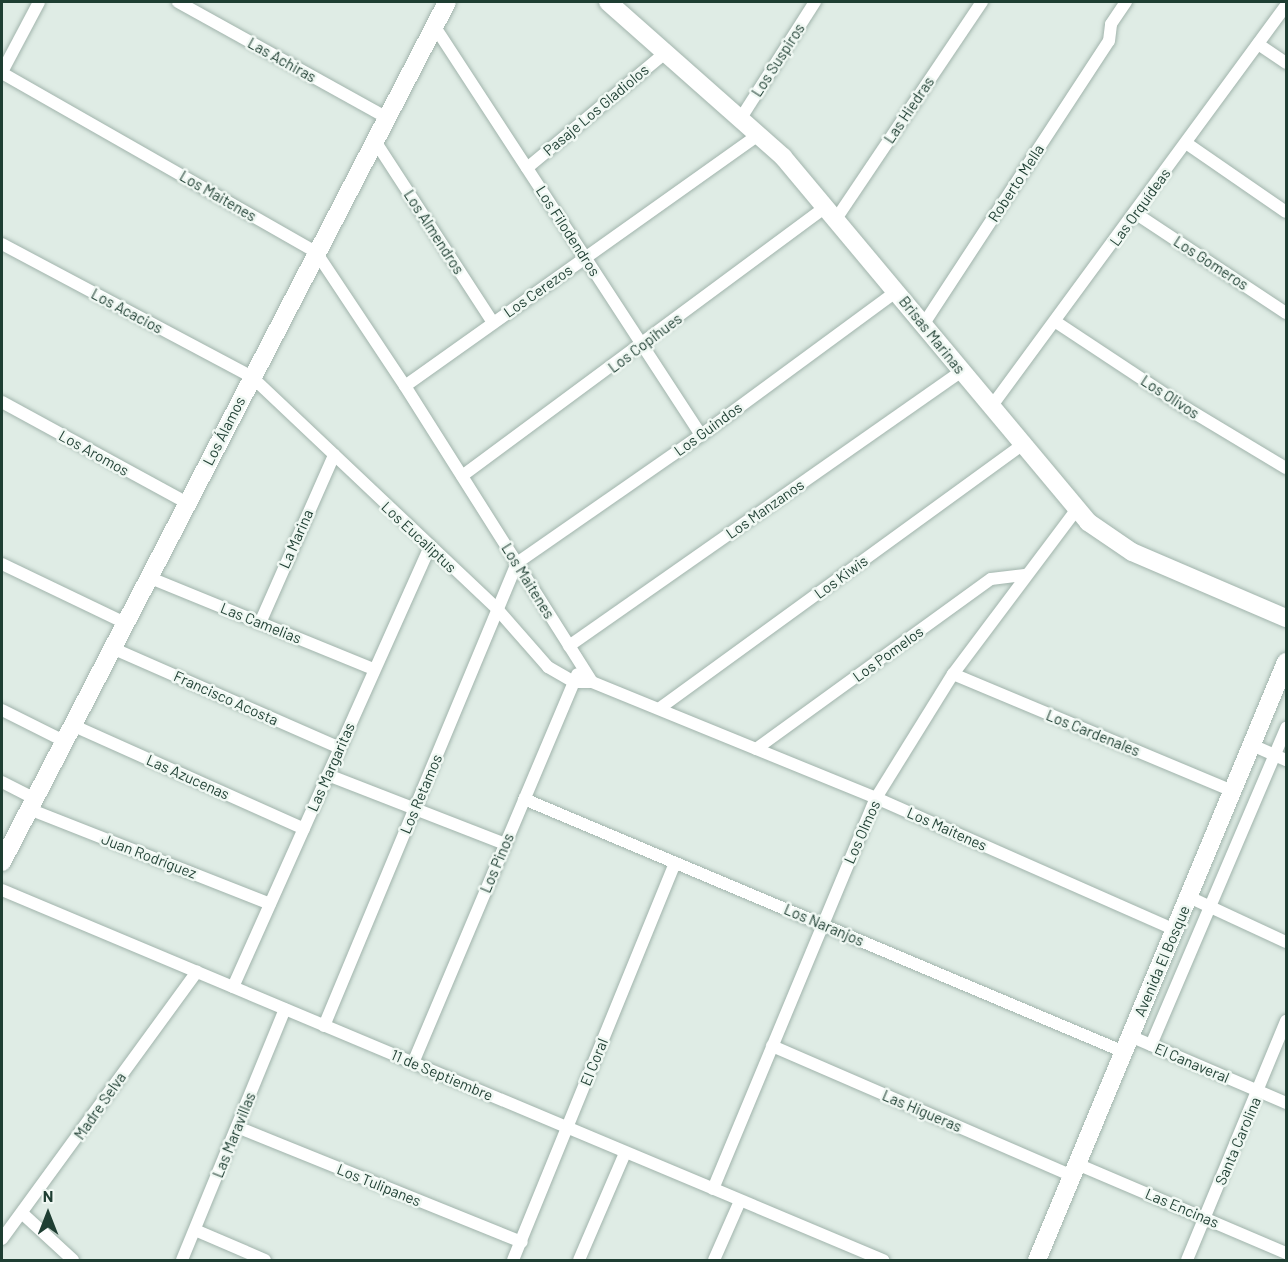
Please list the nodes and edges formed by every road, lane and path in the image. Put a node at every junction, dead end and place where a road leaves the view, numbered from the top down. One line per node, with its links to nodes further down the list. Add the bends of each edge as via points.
1 (39, 2): 13 (street)
2 (178, 2): 14 (street, Las Achiras)
3 (447, 2): 9 (street, Los Álamos)
4 (815, 2): 15 (street, Los Suspiros)
5 (982, 2): 21 (street, Las Hiedras)
6 (1126, 2): 30 (street, Roberto Mella, via 1111,24 1109,41)
7 (620, 5): 11 (street, Brisas Marinas)
8 (1287, 5): 10 (street, Las Orquídeas)
9 (435, 27): 14 (street, Los Álamos); 19 (street, Los Filodendros)
10 (1258, 44): 12 (street); 18 (street, Las Orquídeas)
11 (666, 52): 15 (street, Brisas Marinas); 19 (street, Pasaje Los Gladiolos)
12 (1287, 63)
13 (2, 73): 24 (street, Los Maitenes)
14 (387, 118): 17 (street, Los Álamos)
15 (741, 118): 16 (street, Brisas Marinas)
16 (760, 134): 21 (street, Brisas Marinas); 25 (street, Los Cerezos)
17 (375, 141): 24 (street, Los Álamos); 29 (street, Los Almendros)
18 (1186, 143): 20 (street); 22 (street, Las Orquídeas)
19 (527, 168): 25 (street, Los Filodendros)
20 (1287, 212)
21 (830, 213): 26 (street, Brisas Marinas); 31 (street, Los Copihues)
22 (1135, 213): 27 (street, Los Gomeros); 28 (street, Las Orquídeas)
23 (2, 244): 33 (street, Los Acacios)
24 (316, 252): 33 (street, Los Álamos); 34 (street, Los Maitenes)
25 (585, 258): 29 (street, Los Cerezos); 31 (street, Los Filodendros)
26 (896, 292): 30 (street, Brisas Marinas); 37 (street, Los Guindos)
27 (1287, 312)
28 (1056, 322): 36 (street, Las Orquídeas); 40 (street, Los Olivos, via 1186,408)
29 (493, 323): 34 (street, Los Cerezos)
30 (923, 325): 32 (street, Brisas Marinas)
31 (643, 346): 37 (street, Los Filodendros); 41 (street, Los Copihues)
32 (962, 371): 36 (street, Brisas Marinas); 53 (street, Los Manzanos)
33 (252, 377): 39 (street, Los Eucaliptus); 42 (street, Los Álamos)
34 (405, 386): 41 (street, Los Maitenes)
35 (2, 402): 42 (street, Los Aromos)
36 (992, 407): 38 (street, Brisas Marinas)
37 (701, 435): 45 (street, Los Guindos)
38 (1022, 445): 43 (street, Brisas Marinas); 61 (street, Los Kiwis)
39 (334, 455): 44 (street, Los Eucaliptus); 52 (street, La Marina)
40 (1287, 468)
41 (462, 476): 45 (street, Los Maitenes)
42 (187, 503): 48 (street, Los Álamos)
43 (1076, 510): 47 (street, Los Olmos); 50 (street, Brisas Marinas, via 1132,552)
44 (430, 547): 49 (street, Los Eucaliptus); 57 (street, Las Margaritas)
45 (517, 563): 49 (street, Los Retamos); 53 (street, Los Maitenes)
46 (2, 564): 51 (street)
47 (1025, 575): 58 (street, Los Olmos); 67 (street, Los Pomelos, via 991,579)
48 (148, 577): 51 (street, Los Álamos); 52 (street, Las Camelias)
49 (498, 610): 59 (street, Los Eucaliptus, via 548,667); 75 (street, Los Retamos)
50 (1287, 618)
51 (125, 623): 54 (street, Los Álamos)
52 (260, 623): 57 (street, Las Camelias)
53 (569, 646): 56 (street, Los Maitenes)
54 (112, 648): 64 (street, Los Álamos); 66 (street, Francisco Acosta)
55 (1287, 662): 65 (street, Avenida El Bosque)
56 (580, 663): 59 (street, Los Pinos); 60 (street, Los Maitenes)
57 (374, 669): 66 (street, Las Margaritas)
58 (953, 674): 71 (street, Los Cardenales); 72 (street, Los Olmos)
59 (574, 682): 60 (street, Los Eucaliptus); 73 (street, Los Pinos)
60 (592, 682): 61 (street, Los Maitenes)
61 (660, 708): 67 (street, Los Maitenes)
62 (2, 710): 64 (street, Las Azucenas)
63 (1287, 728): 68 (street, Avenida El Bosque)
64 (68, 733): 74 (street, Los Álamos); 76 (street, Las Azucenas)
65 (1252, 745): 68 (street); 71 (street, Avenida El Bosque)
66 (340, 748): 69 (street, Las Margaritas)
67 (756, 749): 72 (street, Los Maitenes)
68 (1281, 757): 83 (street, Avenida El Bosque)
69 (328, 775): 75 (street); 76 (street, Las Margaritas)
70 (2, 782): 74 (street, Juan Rodríguez)
71 (1233, 791): 81 (street, Avenida El Bosque)
72 (876, 798): 84 (street, Los Olmos); 85 (street, Los Maitenes)
73 (524, 799): 77 (street, Los Pinos); 79 (street, Los Naranjos)
74 (31, 803): 78 (street, Los Álamos); 82 (street, Juan Rodríguez)
75 (415, 809): 77 (street); 91 (street, Los Retamos)
76 (304, 829): 82 (street, Las Margaritas)
77 (505, 844): 95 (street, Los Pinos)
78 (2, 862)
79 (675, 863): 84 (street, Los Naranjos); 99 (street, El Coral)
80 (2, 890): 87 (street, 11 de Septiembre)
81 (1189, 897): 83 (street); 85 (street, Avenida El Bosque)
82 (270, 904): 88 (street, Las Margaritas)
83 (1211, 907): 86 (street); 93 (street, Avenida El Bosque)
84 (821, 924): 92 (street, Los Naranjos); 94 (street, Los Olmos)
85 (1175, 930): 92 (street, Avenida El Bosque)
86 (1287, 942)
87 (197, 972): 88 (street, 11 de Septiembre); 104 (street, Madre Selva)
88 (233, 987): 89 (street, 11 de Septiembre)
89 (285, 1009): 91 (street, 11 de Septiembre); 98 (street, Las Maravillas)
90 (1287, 1021): 96 (street, Santa Carolina)
91 (324, 1026): 95 (street, 11 de Septiembre)
92 (1127, 1044): 93 (street, El Canaveral); 101 (street, Avenida El Bosque)
93 (1151, 1045): 96 (street, El Canaveral)
94 (772, 1046): 101 (street, Las Higueras); 102 (street, Los Olmos)
95 (413, 1063): 99 (street, 11 de Septiembre)
96 (1259, 1091): 97 (street, El Canaveral); 105 (street, Santa Carolina)
97 (1287, 1103)
98 (237, 1127): 106 (street, Las Maravillas); 108 (street, Los Tulipanes)
99 (567, 1128): 100 (street, 11 de Septiembre); 108 (street, El Coral)
100 (625, 1153): 102 (street, 11 de Septiembre); 114 (street)
101 (1075, 1170): 105 (street, Las Encinas); 117 (street, Avenida El Bosque)
102 (713, 1189): 103 (street, 11 de Septiembre)
103 (740, 1201): 115 (street); 116 (street, 11 de Septiembre)
104 (23, 1214): 107 (street, Madre Selva); 110 (street)
105 (1205, 1218): 109 (street, Las Encinas); 118 (street, Santa Carolina)
106 (195, 1230): 111 (street, Las Maravillas); 112 (street)
107 (2, 1239)
108 (522, 1242): 113 (street, El Coral)
109 (1287, 1253)
110 (73, 1260)
111 (182, 1260)
112 (265, 1260)
113 (513, 1260)
114 (579, 1260)
115 (714, 1260)
116 (883, 1260)
117 (1037, 1260)
118 (1186, 1260)

